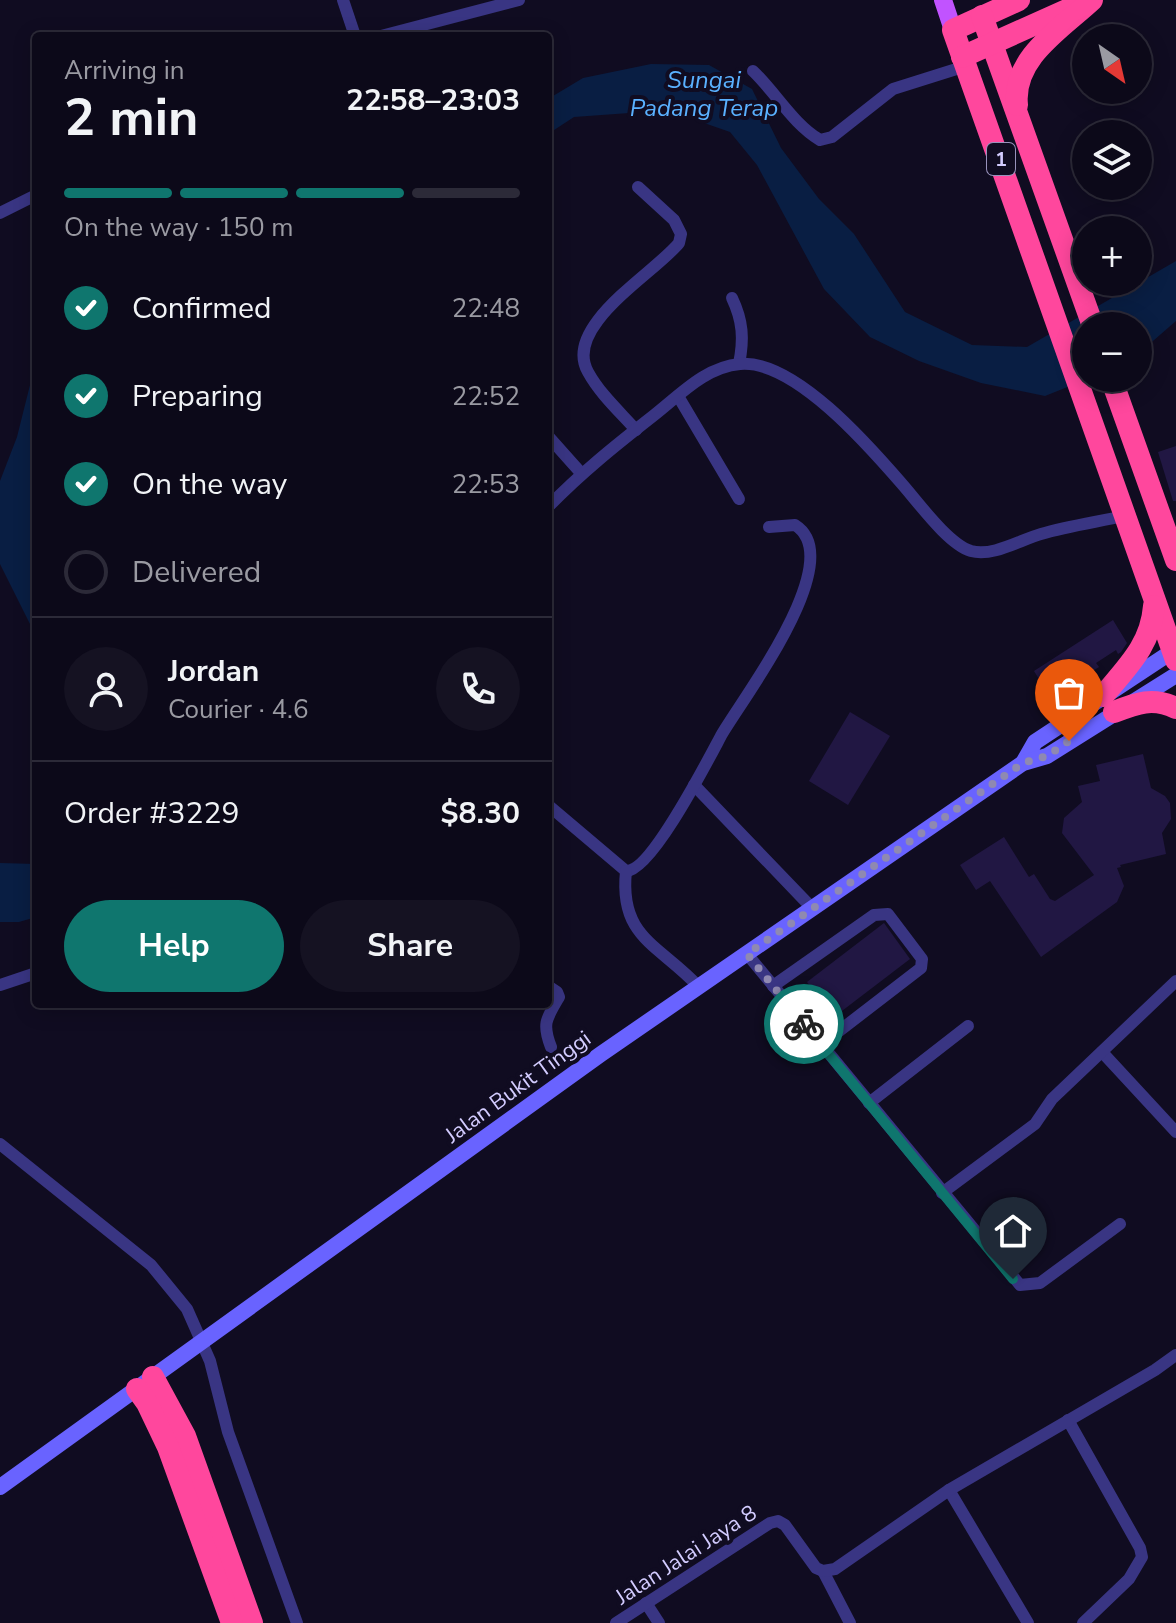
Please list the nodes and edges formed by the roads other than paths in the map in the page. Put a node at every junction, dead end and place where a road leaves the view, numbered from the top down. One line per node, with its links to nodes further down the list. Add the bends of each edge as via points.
1 (343, 0): 8 (street)
2 (519, 0): 9 (street)
3 (943, 0): 7 (main road)
4 (1019, 0): 6 (highway)
5 (1090, 0): 10 (highway); 13 (highway, via 1020,72)
6 (979, 8): 7 (highway); 10 (highway, 1)
7 (953, 30): 11 (highway, 1)
8 (354, 32)
9 (396, 32)
10 (992, 43): 11 (highway); 13 (highway, 1)
11 (964, 61): 12 (street, via 893,89 832,137 820,140); 27 (highway, 1)
12 (753, 71)
13 (1019, 121): 18 (highway, 1)
14 (638, 187): 22 (street, via 674,220 681,234 673,250 598,320 584,351 586,370)
15 (32, 197): 16 (street)
16 (0, 213)
17 (732, 298): 19 (street, via 743,335)
18 (1088, 312)
19 (739, 364): 21 (street, via 713,372); 27 (street, via 766,368 838,415 968,550 987,552 1042,533)
20 (1116, 392): 29 (highway)
21 (678, 396): 22 (street); 25 (street)
22 (636, 430): 24 (street)
23 (552, 440): 24 (street)
24 (581, 473): 26 (street)
25 (739, 499)
26 (552, 503)
27 (1124, 516): 30 (highway, 1)
28 (769, 527): 35 (street, via 795,525 809,538 807,586)
29 (1176, 560)
30 (1155, 601): 31 (highway, 1); 33 (highway, via 1147,641)
31 (1175, 653): 33 (main road, Jalan Bukit Tinggi)
32 (1176, 675): 33 (main road, Jalan Bukit Tinggi)
33 (1109, 704): 34 (highway, via 1158,700); 38 (main road, Jalan Bukit Tinggi, via 1047,756 1023,763)
34 (1176, 708)
35 (694, 785): 37 (street, via 637,868); 38 (street)
36 (552, 808): 37 (street)
37 (626, 871): 44 (street, via 623,897 634,925)
38 (812, 908): 39 (main road, Jalan Bukit Tinggi)
39 (747, 954): 43 (street); 44 (main road, Jalan Bukit Tinggi)
40 (32, 974): 42 (street)
41 (1176, 981): 49 (street)
42 (0, 985)
43 (773, 986): 47 (street); 47 (street, via 874,915 888,914 922,959 921,968)
44 (699, 987): 55 (main road, Jalan Bukit Tinggi)
45 (552, 989): 48 (street, via 559,997 545,1029)
46 (968, 1026): 50 (street)
47 (821, 1045): 50 (street)
48 (551, 1047)
49 (1102, 1052): 51 (street); 53 (street, via 1052,1099 1035,1124)
50 (869, 1103): 53 (street)
51 (1176, 1132)
52 (0, 1144): 55 (street, via 157,1271 187,1309)
53 (942, 1193): 54 (street, via 1013,1279 1026,1287 1040,1283)
54 (1120, 1224)
55 (202, 1341): 57 (main road, Jalan Bukit Tinggi); 65 (street, via 228,1432)
56 (1176, 1355): 58 (street)
57 (145, 1383): 59 (main road, Jalan Bukit Tinggi); 63 (highway, via 147,1403); 64 (highway, via 185,1436)
58 (1068, 1420): 60 (street); 70 (street, via 1142,1557 1129,1579)
59 (0, 1487)
60 (949, 1490): 61 (street, via 835,1569); 69 (street)
61 (823, 1571): 62 (street, Jalan Jalai Jaya 8, via 778,1521); 68 (street)
62 (646, 1603): 66 (street, Jalan Jalai Jaya 8); 67 (street)
63 (232, 1623)
64 (252, 1623)
65 (297, 1623)
66 (616, 1623)
67 (659, 1623)
68 (850, 1623)
69 (1028, 1623)
70 (1083, 1623)

